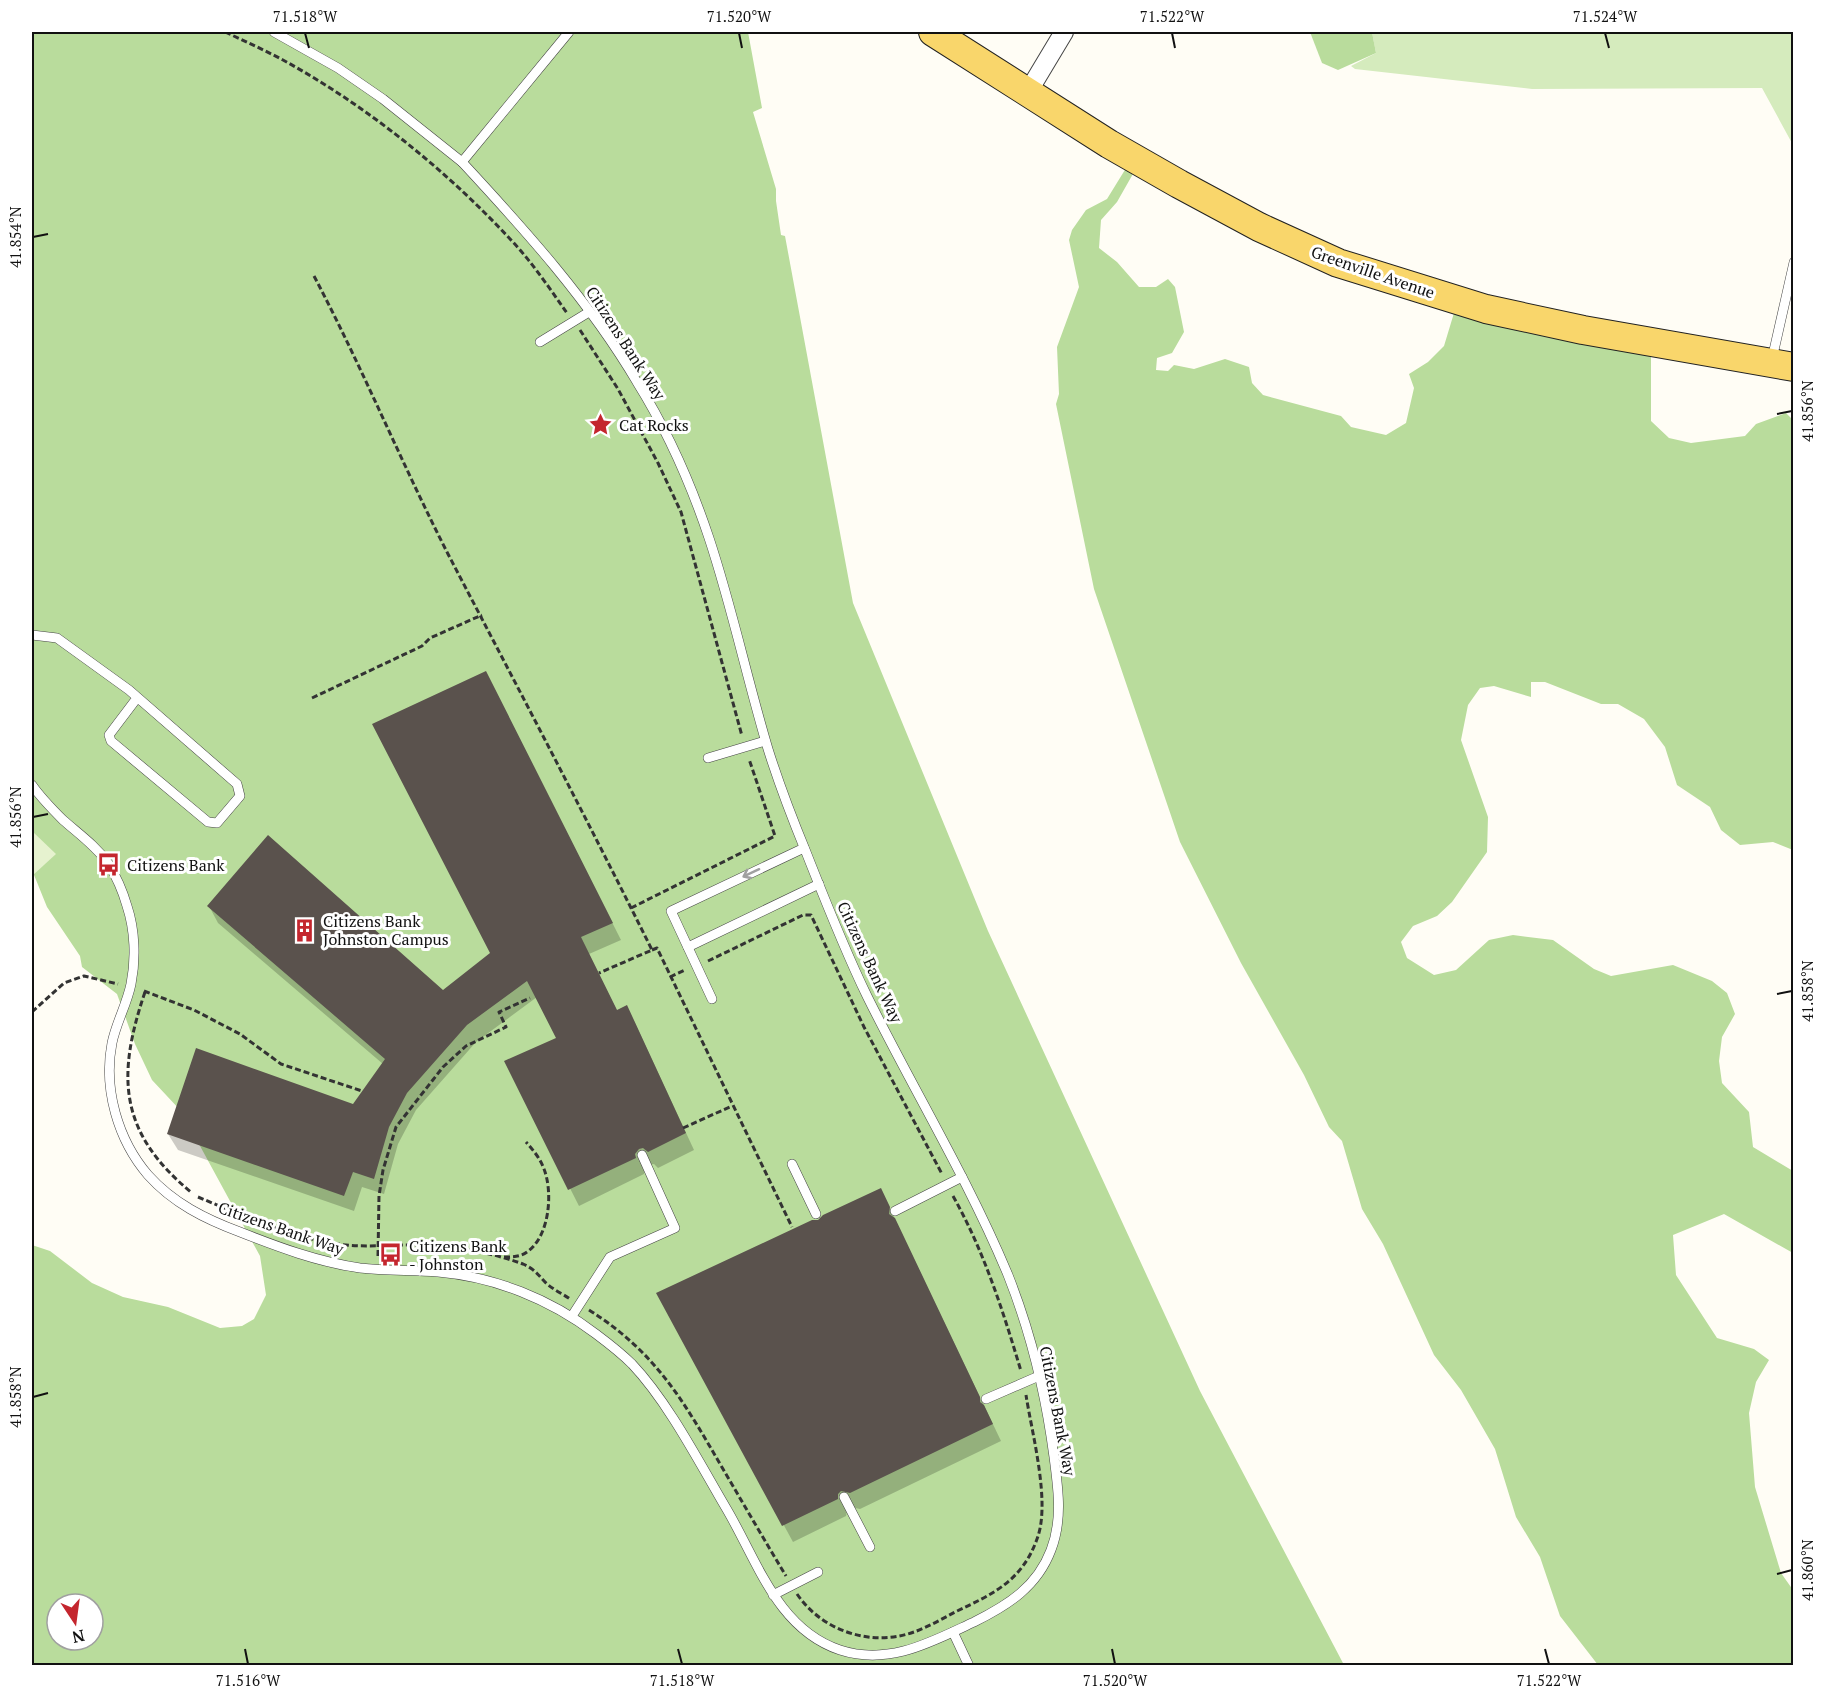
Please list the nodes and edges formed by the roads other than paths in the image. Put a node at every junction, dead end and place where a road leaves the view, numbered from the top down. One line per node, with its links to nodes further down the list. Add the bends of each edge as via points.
1 (274, 32): 6 (lane, Citizens Bank Way, via 383,99)
2 (569, 32): 6 (lane)
3 (933, 32): 5 (main road, Greenville Avenue)
4 (1064, 32): 5 (street)
5 (1028, 92): 10 (main road, Greenville Avenue, via 1179,184 1338,263 1486,309)
6 (462, 162): 8 (lane, Citizens Bank Way, via 534,240)
7 (1794, 262): 10 (lane)
8 (589, 312): 9 (lane); 13 (lane, Citizens Bank Way, via 638,382 692,491 717,562)
9 (540, 342)
10 (1782, 365)
11 (32, 635): 12 (lane, via 57,638)
12 (137, 698): 12 (lane, via 237,784 240,796 217,823 208,822 111,741 110,735)
13 (765, 741): 14 (lane); 16 (lane, Citizens Bank Way)
14 (708, 758)
15 (32, 785): 25 (lane, Citizens Bank Way, via 109,865 127,906 134,952 131,987 112,1042 111,1092 118,1124 154,1182 195,1213 326,1261 480,1279 534,1297)
16 (804, 848): 17 (lane, Citizens Bank Way); 18 (lane, one-way to 18, via 671,911)
17 (819, 884): 18 (lane); 22 (lane, Citizens Bank Way, via 865,993)
18 (688, 947): 19 (lane)
19 (712, 999)
20 (642, 1155): 25 (lane, via 675,1228 610,1257)
21 (792, 1164): 24 (lane)
22 (962, 1177): 23 (lane); 26 (lane, Citizens Bank Way, via 1010,1279)
23 (894, 1211)
24 (816, 1214)
25 (572, 1316): 31 (lane, Citizens Bank Way, via 633,1365 656,1394)
26 (1039, 1376): 27 (lane); 32 (lane, Citizens Bank Way, via 1059,1497 1054,1544 1037,1577 1017,1598)
27 (986, 1399)
28 (844, 1497): 29 (lane)
29 (870, 1547)
30 (818, 1572): 31 (lane)
31 (773, 1595): 32 (lane, Citizens Bank Way, via 782,1610 813,1637 842,1651 887,1655 910,1652)
32 (952, 1632): 33 (lane)
33 (969, 1665)

